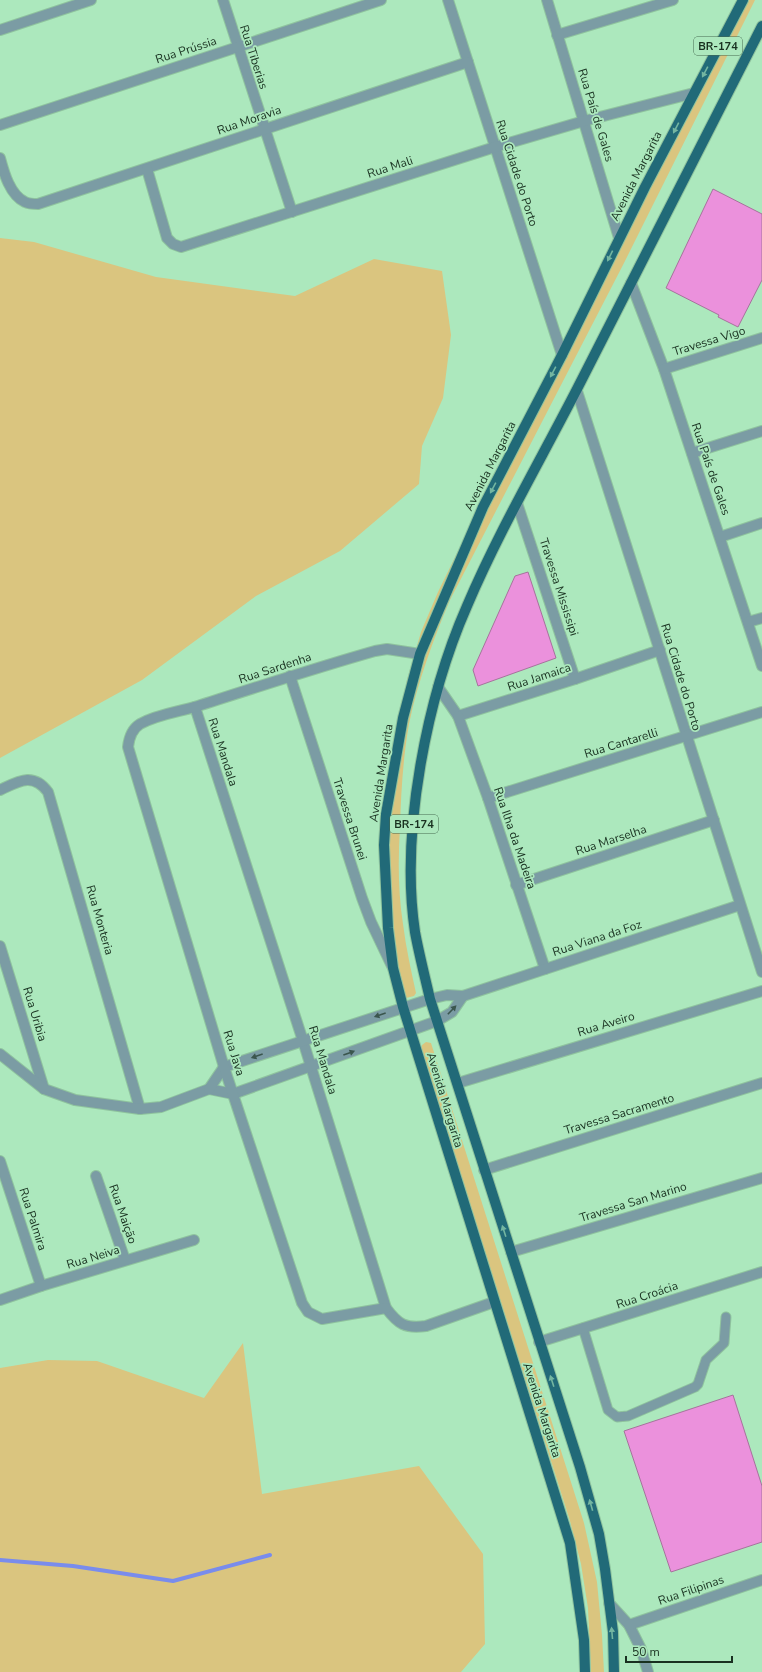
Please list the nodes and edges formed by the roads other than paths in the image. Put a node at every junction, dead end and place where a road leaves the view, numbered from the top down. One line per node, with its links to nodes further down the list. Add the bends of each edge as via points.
1 (91, 0): 9 (street)
2 (223, 0): 11 (street, Rua Tiberias)
3 (381, 0): 11 (street, Rua Prússia)
4 (448, 0): 12 (street, Rua Cidade do Porto)
5 (546, 0): 10 (street, Rua País de Gales)
6 (674, 0): 10 (street)
7 (743, 0): 13 (main road, Avenida Margarita / BR-174, one-way to 13)
8 (762, 26): 22 (main road, Avenida Margarita / BR-174)
9 (0, 30)
10 (558, 35): 14 (street, Rua País de Gales)
11 (237, 47): 15 (street, Rua Prússia); 16 (street, Rua Tiberias)
12 (468, 62): 16 (street, Rua Moravia); 17 (street, Rua Cidade do Porto)
13 (694, 93): 14 (street, Rua Mali); 21 (main road, Avenida Margarita / BR-174, one-way to 21)
14 (584, 121): 17 (street, Rua Mali); 21 (street, Rua País de Gales)
15 (0, 125)
16 (265, 128): 19 (street, Rua Moravia); 20 (street, Rua Tiberias)
17 (495, 147): 20 (street, Rua Mali); 24 (street, Rua Cidade do Porto)
18 (0, 158): 19 (street, Rua Moravia, via 6,180 14,192 25,202 38,204)
19 (147, 168): 20 (street, Rua Mali, via 167,238 181,247)
20 (292, 212)
21 (619, 238): 24 (main road, Avenida Margarita / BR-174, one-way to 24)
22 (631, 283): 25 (street, Rua País de Gales); 26 (main road, Avenida Margarita / BR-174)
23 (762, 338): 25 (street, Travessa Vigo)
24 (562, 355): 35 (main road, Avenida Margarita / BR-174, one-way to 35, via 482,507)
25 (664, 369): 28 (street, Rua País de Gales)
26 (577, 390): 29 (main road, Avenida Margarita / BR-174); 34 (street, Rua Cidade do Porto)
27 (762, 431): 28 (street)
28 (692, 453): 31 (street, Rua País de Gales)
29 (517, 503): 38 (street, Travessa Mississipi); 39 (main road, Avenida Margarita / BR-174, via 467,606)
30 (762, 524): 31 (street)
31 (720, 537): 33 (street, Rua País de Gales)
32 (762, 618): 33 (street)
33 (748, 622): 36 (street, Rua País de Gales)
34 (660, 650): 38 (street, Rua Jamaica); 44 (street, Rua Cidade do Porto)
35 (420, 654): 37 (street, Rua Sardenha, via 386,649); 51 (main road, Avenida Margarita / BR-174, via 403,718 386,814 386,889)
36 (762, 666)
37 (290, 676): 40 (street, Rua Sardenha); 51 (street, Travessa Brunei, via 362,898)
38 (575, 679): 42 (street, Rua Jamaica)
39 (438, 687): 42 (street); 56 (main road, Avenida Margarita / BR-174, via 418,780 412,836 412,904 415,931)
40 (195, 707): 43 (street, Rua Sardenha); 60 (street, Rua Mandala)
41 (762, 712): 44 (street, Rua Cantarelli)
42 (458, 716): 46 (street, Rua Ilha da Madeira)
43 (139, 724): 62 (street, Rua Java, via 132,732 128,747)
44 (686, 737): 46 (street, Rua Cantarelli); 47 (street, Rua Cidade do Porto)
45 (0, 790): 69 (street, Rua Monteria, via 24,780 34,780 42,784 48,792)
46 (488, 798): 48 (street, Rua Ilha da Madeira)
47 (714, 820): 48 (street, Rua Marselha); 49 (street, Rua Cidade do Porto)
48 (516, 885): 52 (street, Rua Ilha da Madeira)
49 (740, 905): 52 (street, Rua Viana da Foz); 53 (street, Rua Cidade do Porto)
50 (0, 946): 66 (street, Rua Uribia)
51 (393, 968): 57 (main road, Avenida Margarita / BR-174)
52 (545, 969): 55 (street, Rua Viana da Foz)
53 (762, 972)
54 (762, 991): 64 (street, Rua Aveiro)
55 (463, 996): 56 (street, Rua Viana da Foz, via 447,995); 58 (street, one-way to 55, via 452,1012)
56 (430, 999): 57 (street, Rua Viana da Foz); 58 (main road, Avenida Margarita / BR-174)
57 (403, 1007): 59 (main road, Avenida Margarita / BR-174); 60 (street, Rua Viana da Foz, one-way to 60)
58 (438, 1021): 59 (street); 64 (main road, Avenida Margarita / BR-174)
59 (410, 1031): 63 (street, one-way to 59); 80 (main road, Avenida Margarita / BR-174)
60 (303, 1041): 62 (street, Rua Viana da Foz, one-way to 62); 63 (street, Rua Mandala)
61 (0, 1054): 66 (street)
62 (224, 1067): 67 (street); 68 (street, Rua Java)
63 (312, 1067): 68 (street); 81 (street, Rua Mandala)
64 (458, 1083): 71 (main road, Avenida Margarita / BR-174)
65 (762, 1083): 71 (street, Travessa Sacramento)
66 (44, 1089): 69 (street, via 75,1100)
67 (209, 1089): 68 (street); 69 (street, via 161,1107)
68 (233, 1094): 81 (street, Rua Java, via 302,1303 308,1312 322,1319)
69 (140, 1109)
70 (0, 1161): 78 (street, Rua Palmira)
71 (484, 1170): 75 (main road, Avenida Margarita / BR-174, one-way to 71)
72 (96, 1176): 76 (street, Rua Maição)
73 (762, 1178): 75 (street, Travessa San Marino)
74 (194, 1240): 76 (street, Rua Neiva)
75 (511, 1252): 84 (main road, Avenida Margarita / BR-174)
76 (125, 1260): 78 (street, Rua Neiva)
77 (762, 1272): 83 (street, Rua Croácia)
78 (41, 1286): 79 (street, Rua Neiva)
79 (0, 1300)
80 (494, 1302): 81 (street, Rua Mandala, via 426,1326 415,1327 395,1320); 88 (main road, Avenida Margarita / BR-174, via 570,1543 583,1632)
81 (386, 1308)
82 (726, 1317): 83 (lane, via 724,1342 706,1360 695,1387 628,1416 617,1417 608,1410)
83 (583, 1328): 84 (street, Rua Croácia)
84 (539, 1342): 86 (main road, Avenida Margarita / BR-174, one-way to 84, via 599,1534)
85 (762, 1580): 87 (street, Rua Filipinas)
86 (609, 1603): 87 (street); 89 (main road, Avenida Margarita / BR-174, one-way to 86)
87 (628, 1625): 90 (street, via 641,1649)
88 (585, 1672)
89 (614, 1672)
90 (648, 1672)

